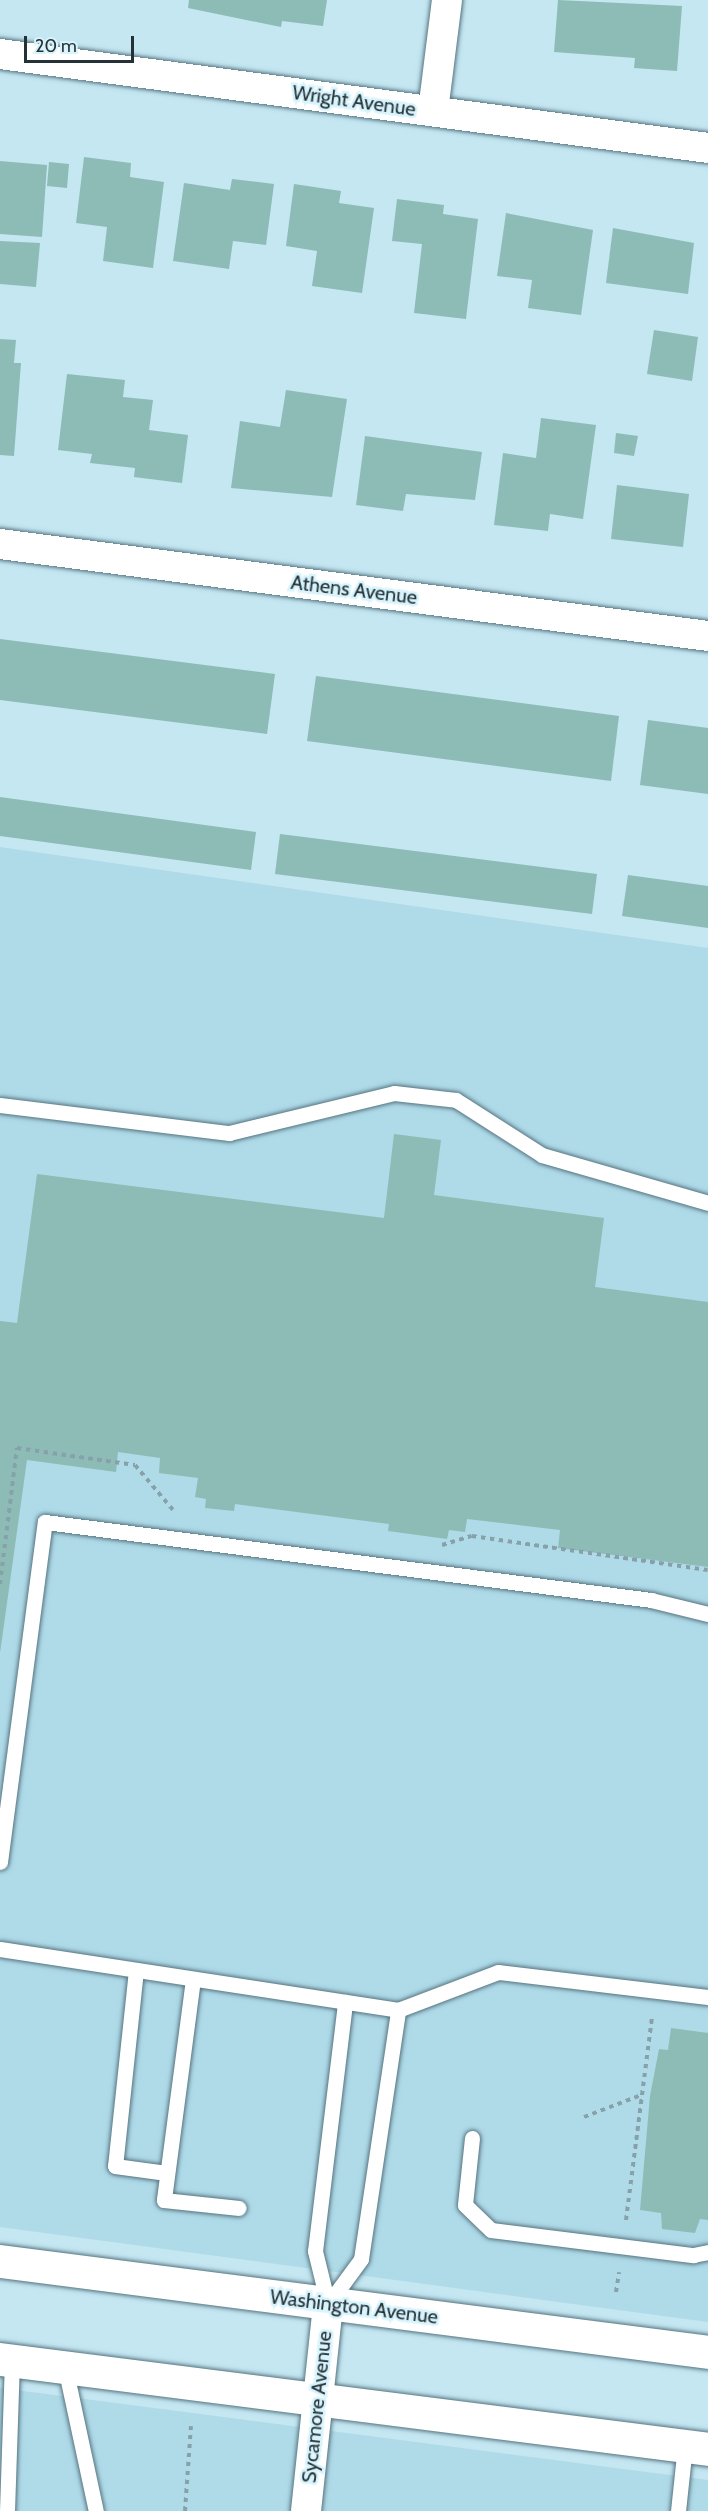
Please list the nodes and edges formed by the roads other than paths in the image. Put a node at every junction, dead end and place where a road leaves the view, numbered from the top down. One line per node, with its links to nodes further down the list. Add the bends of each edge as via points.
1 (447, 0): 3 (street)
2 (0, 54): 3 (street, Wright Avenue)
3 (433, 111): 4 (street, Wright Avenue)
4 (708, 148)
5 (0, 544): 6 (street, Athens Avenue)
6 (708, 636)
7 (0, 1105): 8 (lane, via 229,1134 394,1094 456,1100 542,1155)
8 (708, 1203)
9 (708, 1614): 10 (lane, via 651,1600 45,1522)
10 (0, 1862)
11 (0, 1949): 12 (lane)
12 (136, 1970): 13 (lane); 18 (lane, via 115,2166)
13 (193, 1979): 15 (lane); 18 (lane)
14 (706, 1997): 16 (lane, via 498,1972)
15 (345, 2002): 16 (lane); 22 (lane, via 315,2251)
16 (398, 2010): 22 (lane, via 361,2259)
17 (472, 2138): 20 (lane, via 465,2205 491,2230 693,2255)
18 (167, 2173): 19 (lane, via 164,2200)
19 (239, 2208)
20 (708, 2252)
21 (0, 2262): 22 (main road, Washington Avenue)
22 (328, 2304): 23 (main road, Washington Avenue); 26 (street, Sycamore Avenue)
23 (708, 2352)
24 (6, 2360): 25 (main road); 28 (lane)
25 (65, 2367): 26 (main road); 29 (lane)
26 (316, 2396): 27 (main road); 30 (street, Sycamore Avenue)
27 (697, 2448): 31 (lane)
28 (7, 2511)
29 (96, 2511)
30 (306, 2511)
31 (678, 2511)

